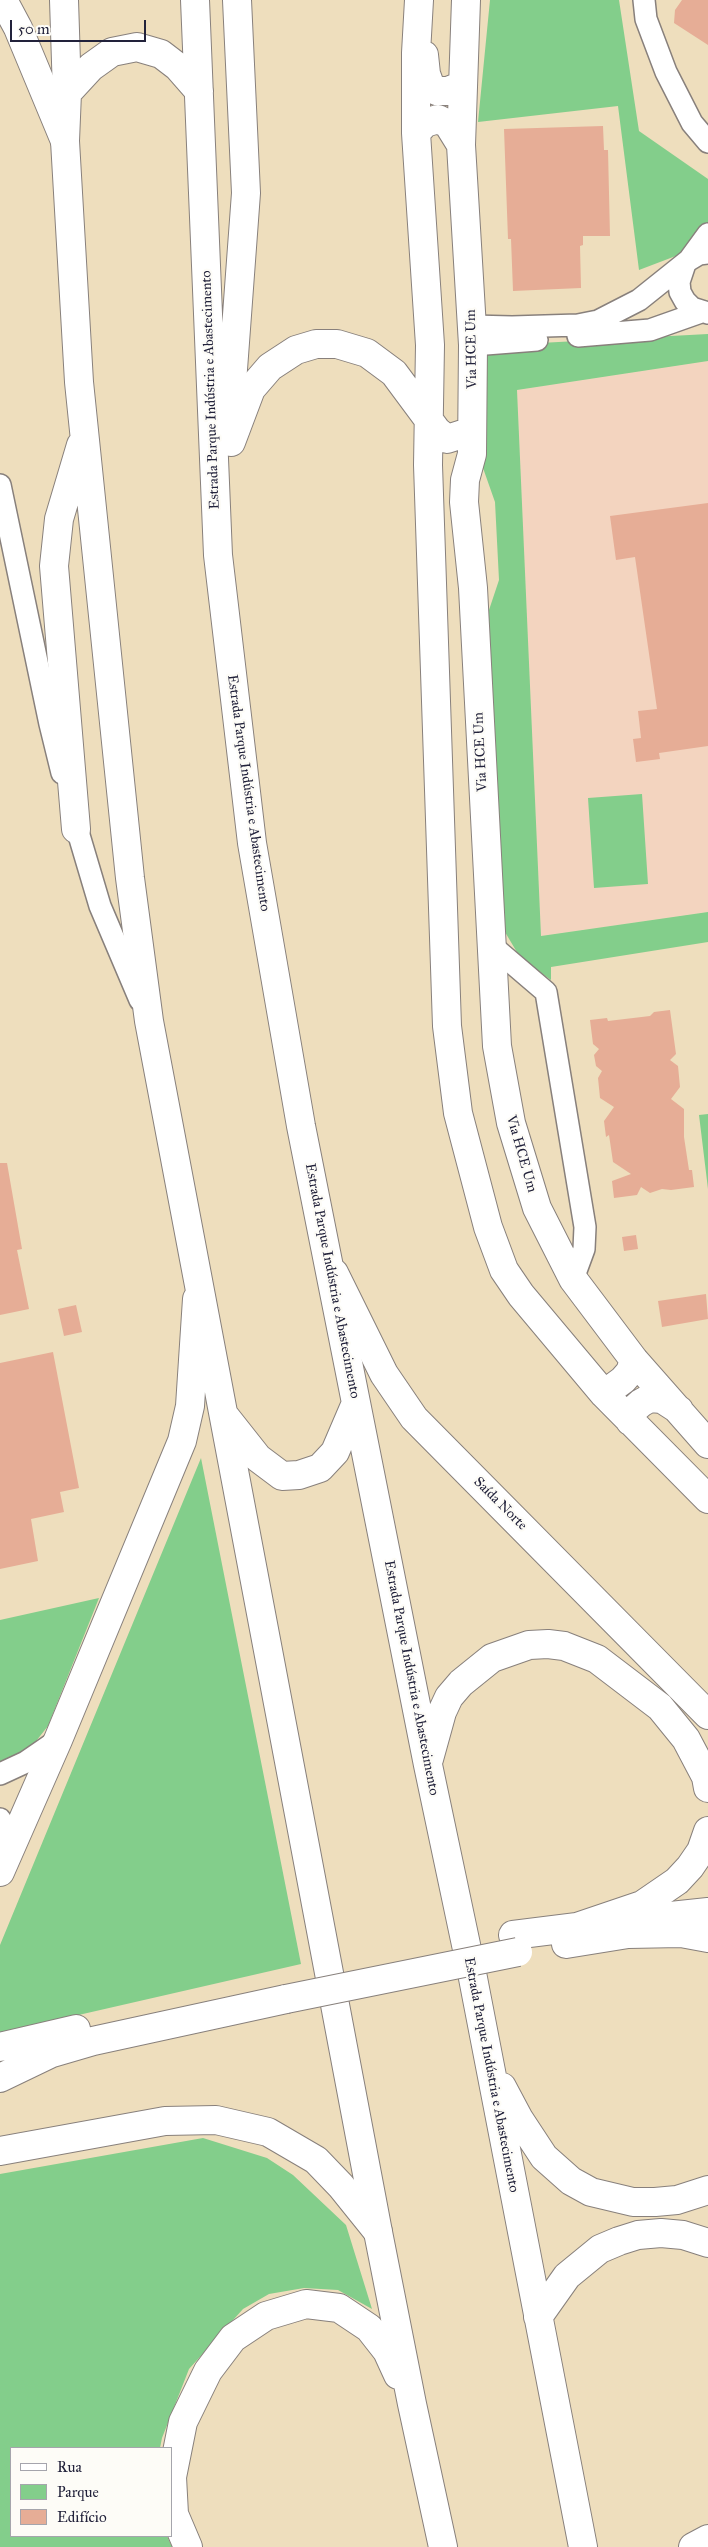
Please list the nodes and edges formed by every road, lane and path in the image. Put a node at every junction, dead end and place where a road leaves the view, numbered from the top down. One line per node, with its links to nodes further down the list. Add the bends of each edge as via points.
1 (3, 0): 12 (main road)
2 (64, 0): 10 (main road)
3 (196, 0): 9 (main road, Estrada Parque Indústria e Abastecimento)
4 (237, 0): 22 (main road, via 246,193)
5 (466, 0): 8 (main road, Via HCE Um)
6 (644, 0): 13 (street, via 646,19 666,72 692,123)
7 (419, 1): 8 (main road, via 430,86 437,91 448,91); 11 (main road)
8 (463, 85): 14 (main road, Via HCE Um)
9 (199, 90): 10 (main road, via 161,54 136,47 112,52 91,67); 24 (main road, Estrada Parque Indústria e Abastecimento)
10 (67, 93): 12 (main road)
11 (416, 133): 14 (main road, via 425,122 438,120 448,124); 19 (main road, via 430,344)
12 (65, 141): 21 (main road)
13 (708, 142)
14 (461, 145): 18 (main road, Via HCE Um)
15 (708, 234): 16 (street)
16 (694, 259): 17 (street, via 681,272 680,292 685,301); 18 (street, via 639,300 598,321)
17 (705, 312): 18 (street, via 650,330)
18 (473, 336): 20 (main road, Via HCE Um)
19 (430, 421): 20 (main road, via 447,439); 22 (main road, via 394,373 367,353 338,344 316,344 296,350 270,367 251,389); 25 (main road, via 428,465)
20 (472, 431): 26 (main road, Via HCE Um, via 472,454 465,480 464,502)
21 (85, 432): 27 (main road, via 59,519 54,566); 29 (main road, via 130,878)
22 (227, 451): 24 (main road)
23 (0, 485): 27 (street, via 50,724)
24 (218, 555): 30 (main road, Estrada Parque Indústria e Abastecimento, via 252,843 301,1126)
25 (432, 575): 26 (main road, via 444,568 459,569); 34 (main road, via 447,1026 458,1113 488,1227 504,1270)
26 (473, 588): 28 (main road, Via HCE Um)
27 (76, 829): 29 (street, via 100,906)
28 (491, 945): 31 (main road, Via HCE Um, via 497,1046 511,1123 537,1208); 31 (street, via 546,992 585,1227 584,1249)
29 (149, 1021): 32 (main road)
30 (330, 1265): 35 (main road, Estrada Parque Indústria e Abastecimento); 41 (main road, Saída Norte, via 384,1374 414,1418)
31 (572, 1279): 33 (main road, Via HCE Um)
32 (198, 1280): 37 (main road); 42 (main road, via 190,1406 182,1441)
33 (634, 1360): 34 (main road, via 623,1380); 36 (main road, Via HCE Um)
34 (604, 1394): 38 (main road)
35 (356, 1403): 37 (main road, via 335,1452 320,1468 299,1475 282,1476 258,1458); 43 (main road, Estrada Parque Indústria e Abastecimento)
36 (681, 1411): 38 (main road, via 662,1399 650,1398 632,1411); 39 (main road, Via HCE Um)
37 (222, 1412): 59 (main road)
38 (630, 1421): 40 (main road)
39 (708, 1444)
40 (708, 1499)
41 (708, 1715)
42 (58, 1740): 44 (street, via 26,1762); 46 (main road)
43 (428, 1765): 45 (main road, via 442,1712 449,1697 461,1684 492,1658 529,1645 548,1644 564,1646 597,1659 660,1707 686,1739 706,1777); 55 (main road, Estrada Parque Indústria e Abastecimento)
44 (0, 1774)
45 (708, 1788)
46 (6, 1830): 48 (main road)
47 (708, 1831): 50 (main road, via 701,1851 690,1867 660,1894 642,1905)
48 (0, 1872)
49 (708, 1912): 50 (main road)
50 (577, 1927): 52 (main road)
51 (708, 1938): 52 (main road, via 681,1933 628,1934)
52 (515, 1943): 53 (main road)
53 (284, 1990): 54 (main road); 56 (main road, via 52,2053)
54 (0, 2047)
55 (489, 2061): 58 (main road, via 531,2139 544,2157 572,2181 591,2192 633,2202 677,2200); 61 (main road, Estrada Parque Indústria e Abastecimento)
56 (0, 2078)
57 (0, 2151): 59 (main road, via 165,2122 216,2120 268,2132 316,2160)
58 (708, 2190)
59 (378, 2232): 62 (main road)
60 (708, 2243): 61 (main road, via 683,2235 661,2233 618,2241 600,2249 567,2276)
61 (538, 2317): 66 (main road, Estrada Parque Indústria e Abastecimento)
62 (412, 2404): 64 (main road, via 387,2351 369,2328 339,2308 306,2304 266,2316 233,2338 208,2372 183,2422 172,2476 174,2514); 65 (main road)
63 (708, 2538): 67 (main road)
64 (188, 2547)
65 (443, 2547)
66 (583, 2547)
67 (693, 2547)

